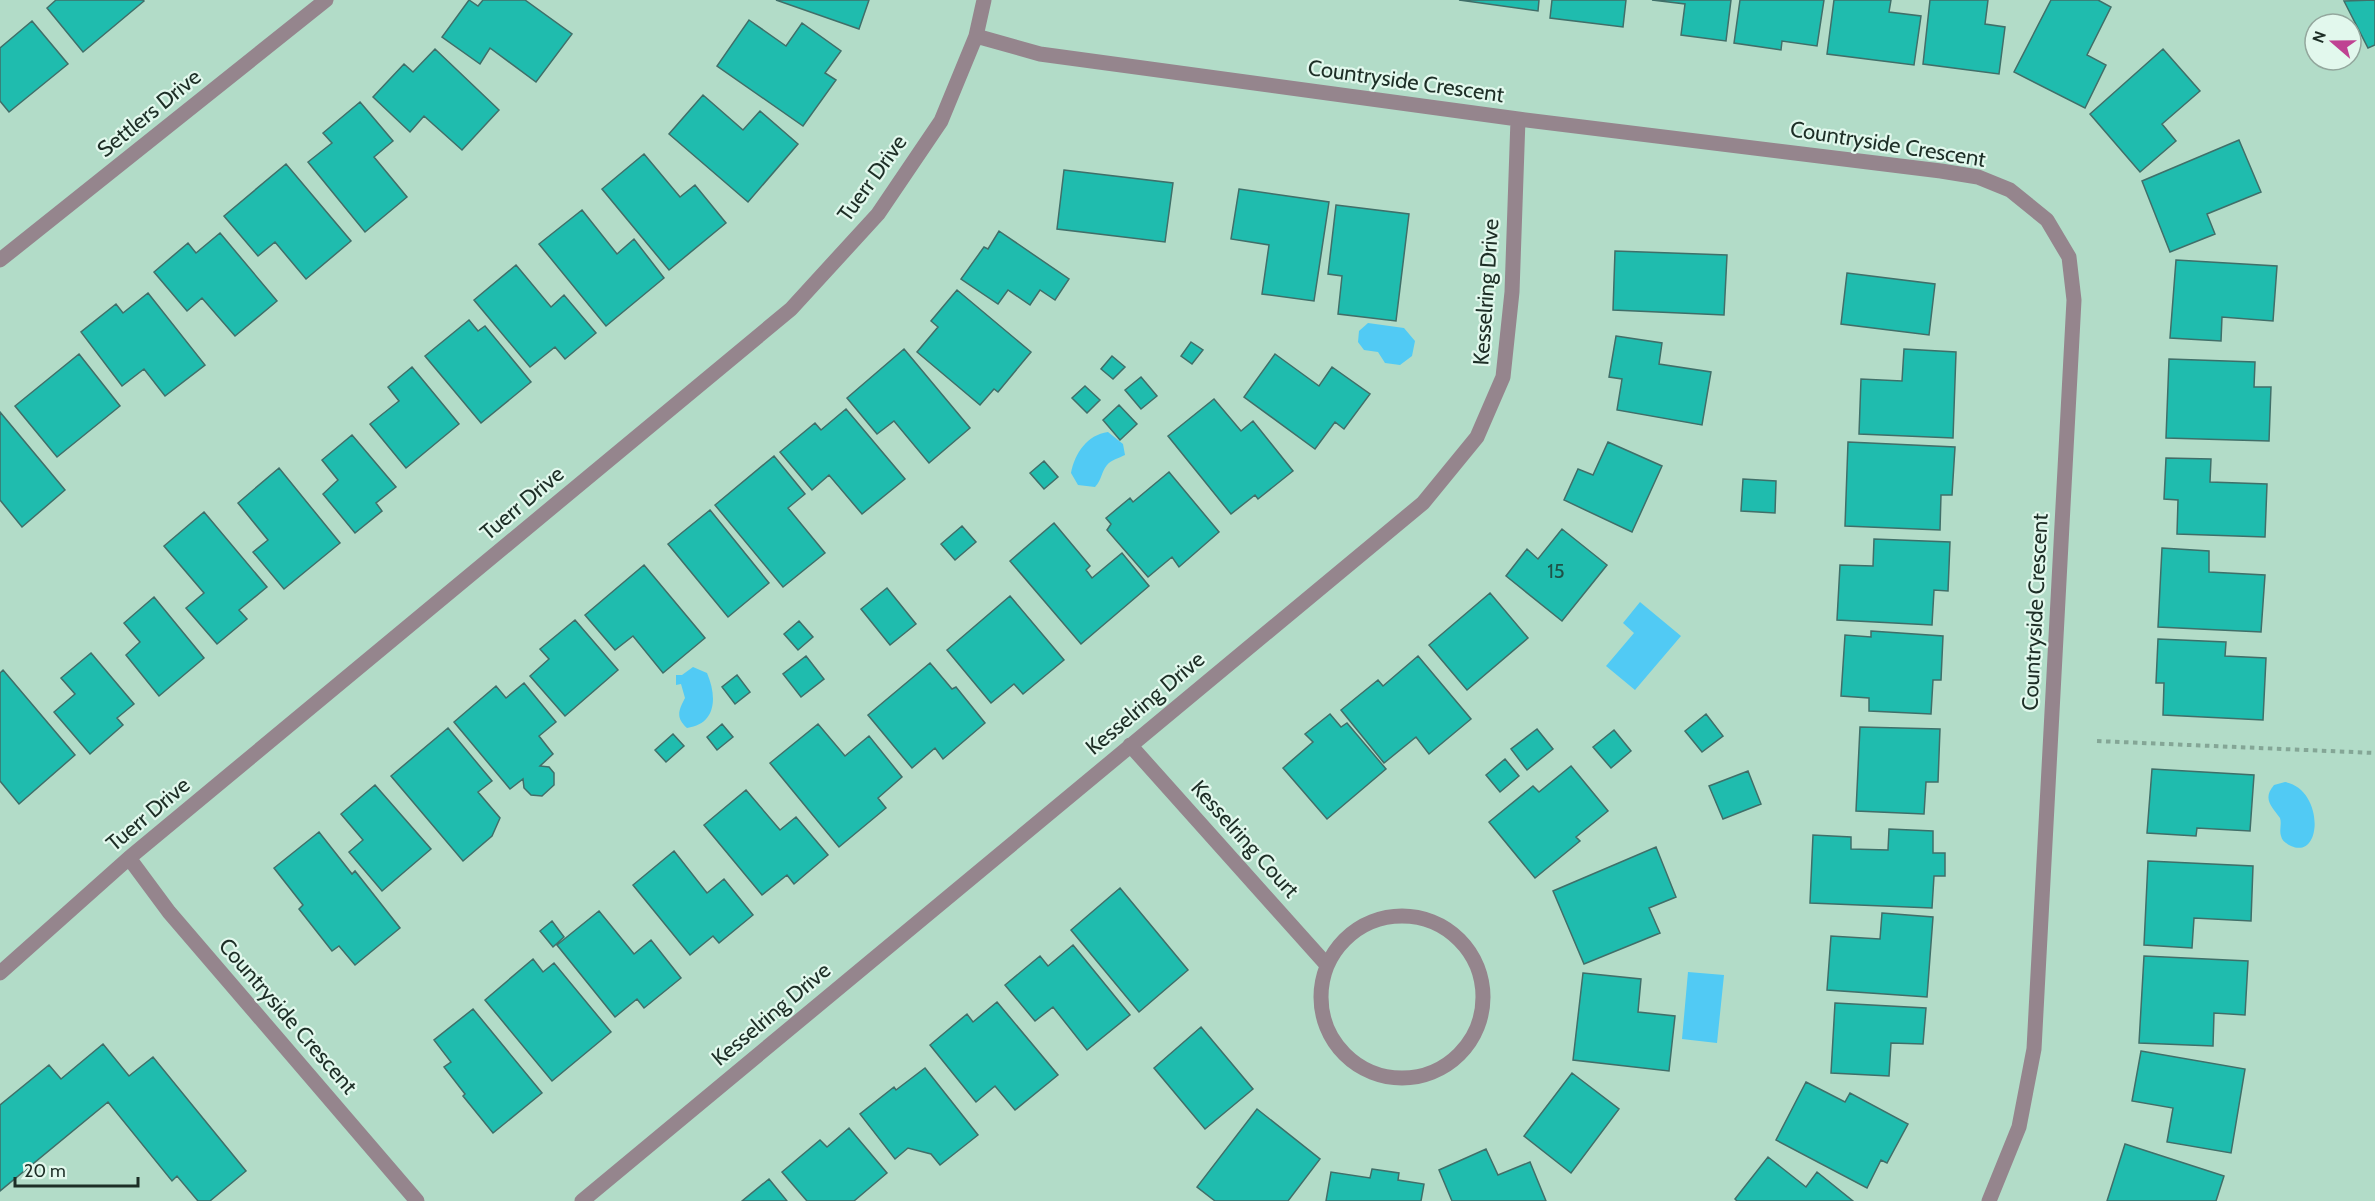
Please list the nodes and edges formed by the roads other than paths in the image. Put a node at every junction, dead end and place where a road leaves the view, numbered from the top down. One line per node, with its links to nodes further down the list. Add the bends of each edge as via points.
1 (326, 0): 5 (street, Settlers Drive)
2 (984, 0): 3 (street, Tuerr Drive)
3 (976, 36): 4 (street, Countryside Crescent, via 1040,54); 7 (street, Tuerr Drive, via 941,121 879,214 791,309)
4 (1518, 119): 6 (street, Kesselring Drive, via 1512,292 1503,377 1478,437 1423,503); 12 (street, Countryside Crescent, via 1978,177 2010,190 2047,220 2069,257 2074,300 2034,1049 2019,1127)
5 (0, 260)
6 (1130, 745): 8 (street, Kesselring Court); 11 (street, Kesselring Drive)
7 (129, 858): 9 (street, Tuerr Drive); 10 (street, Countryside Crescent, via 169,912)
8 (1326, 964): 8 (street, via 1321,988 1323,1015 1332,1040 1350,1060 1372,1074 1399,1079 1425,1075 1449,1064 1468,1045 1480,1020 1483,994 1478,968 1464,945 1443,927 1418,917 1392,917 1366,924 1344,940)
9 (0, 973)
10 (417, 1201)
11 (582, 1201)
12 (1989, 1201)

